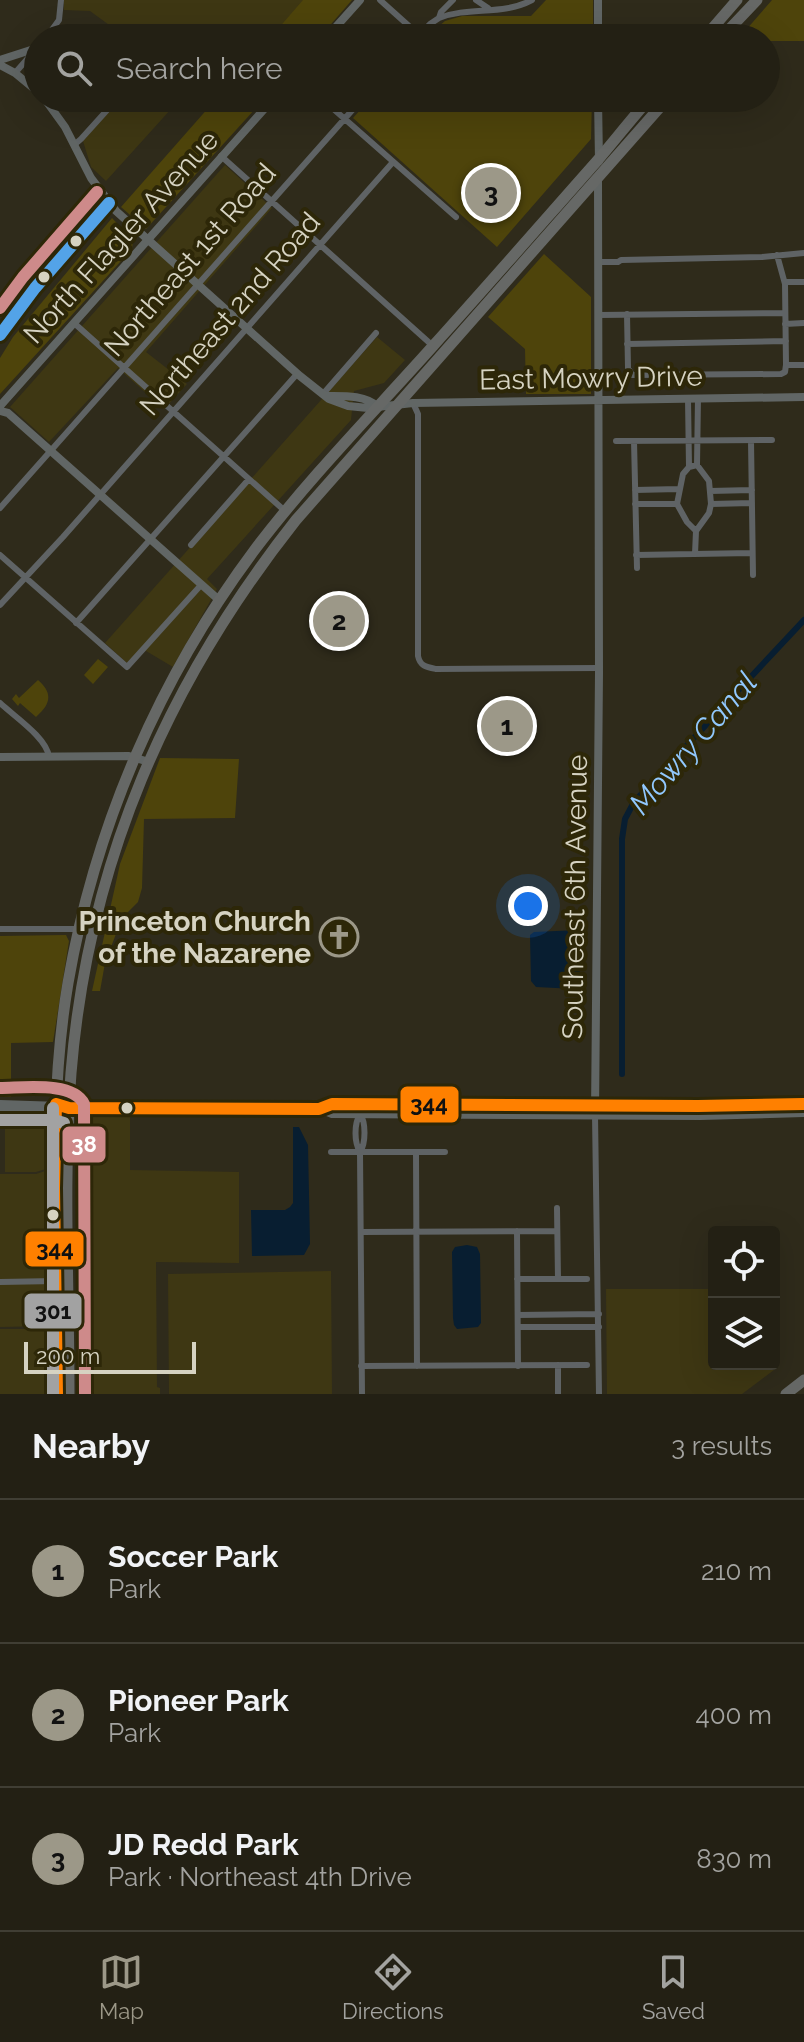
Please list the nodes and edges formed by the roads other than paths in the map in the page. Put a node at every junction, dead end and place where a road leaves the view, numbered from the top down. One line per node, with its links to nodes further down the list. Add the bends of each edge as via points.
1 (61, 0): 12 (street)
2 (360, 0): 13 (street)
3 (380, 0): 14 (street)
4 (453, 0): 11 (street)
5 (476, 0): 10 (street)
6 (532, 0): 10 (street)
7 (598, 0): 16 (street)
8 (737, 0): 17 (highway)
9 (757, 0): 18 (highway)
10 (491, 10): 11 (street)
11 (439, 18): 15 (street)
12 (56, 24)
13 (339, 24)
14 (405, 24)
15 (432, 24)
16 (598, 24)
17 (716, 24)
18 (734, 24)
19 (24, 52): 20 (street)
20 (0, 62): 22 (street)
21 (24, 62): 22 (street)
22 (15, 73): 23 (street)
23 (24, 80)
24 (55, 112): 33 (street)
25 (105, 112): 33 (street)
26 (261, 112): 34 (street, North Flagler Avenue)
27 (337, 112): 32 (street)
28 (350, 112): 32 (street, Northeast 1st Road)
29 (598, 112): 35 (street, Southeast 6th Avenue)
30 (638, 112): 35 (highway)
31 (656, 112): 37 (highway)
32 (344, 118): 36 (street); 38 (street, Northeast 1st Road)
33 (74, 145): 40 (street, via 109,203)
34 (221, 156): 38 (street); 40 (street, North Flagler Avenue)
35 (599, 158): 37 (street, Southeast 6th Avenue); 58 (highway)
36 (393, 162): 39 (street); 41 (street, Northeast 2nd Road)
37 (598, 178): 44 (street, Southeast 6th Avenue); 69 (highway)
38 (271, 201): 41 (street); 47 (street, Northeast 1st Road)
39 (456, 217)
40 (147, 240): 47 (street); 51 (street, North Flagler Avenue)
41 (319, 244): 54 (street, Northeast 2nd Road); 58 (street)
42 (804, 253): 43 (street)
43 (777, 255): 44 (street); 45 (street)
44 (599, 260): 50 (street, Southeast 6th Avenue)
45 (785, 282): 46 (street); 48 (street)
46 (804, 282)
47 (197, 285): 54 (street); 61 (street, Northeast 1st Road)
48 (785, 313): 49 (street); 53 (street)
49 (627, 314): 50 (street); 57 (street)
50 (599, 315): 66 (street, Southeast 6th Avenue)
51 (74, 323): 61 (street); 71 (street, North Flagler Avenue)
52 (804, 323): 53 (street)
53 (785, 324): 56 (street)
54 (245, 328): 62 (street); 72 (street, Northeast 2nd Road)
55 (376, 333): 63 (street)
56 (786, 341): 57 (street); 59 (street)
57 (627, 344): 59 (street, via 629,373 634,376 780,374)
58 (433, 346): 70 (highway)
59 (786, 365): 60 (street)
60 (804, 365)
61 (124, 368): 72 (street); 79 (street, Northeast 1st Road)
62 (297, 374): 63 (street); 80 (street)
63 (325, 395): 70 (street, via 364,399)
64 (804, 397): 65 (street, East Mowry Drive)
65 (693, 398): 66 (street, East Mowry Drive); 78 (street)
66 (599, 400): 68 (street, East Mowry Drive); 111 (street, Southeast 6th Avenue)
67 (413, 403): 68 (street, East Mowry Drive); 69 (street, East Mowry Drive); 73 (street)
68 (426, 403): 73 (street)
69 (397, 404): 70 (street, East Mowry Drive); 107 (highway, via 296,520)
70 (378, 407): 93 (highway)
71 (0, 408): 79 (street)
72 (172, 411): 80 (street); 87 (street, Northeast 2nd Road)
73 (418, 414): 111 (street, via 420,662 436,669)
74 (772, 440): 77 (street)
75 (616, 441): 76 (street)
76 (634, 441): 78 (street); 84 (street)
77 (751, 441): 78 (street); 85 (street)
78 (693, 442): 81 (street)
79 (50, 451): 87 (street); 92 (street, Northeast 1st Road)
80 (223, 456): 82 (street); 95 (street)
81 (693, 466): 83 (street, via 683,474); 86 (street, via 709,481)
82 (249, 479): 93 (street); 97 (street)
83 (679, 489): 84 (street); 90 (street)
84 (635, 490): 89 (street)
85 (752, 490): 86 (street); 88 (street)
86 (710, 491): 91 (street)
87 (99, 495): 95 (street); 104 (street, Northeast 2nd Road)
88 (752, 503): 91 (street); 98 (street)
89 (635, 504): 90 (street); 101 (street)
90 (677, 504): 94 (street)
91 (711, 504): 94 (street)
92 (0, 508)
93 (285, 511): 96 (highway)
94 (696, 531): 99 (street)
95 (149, 540): 105 (street); 109 (street)
96 (261, 542): 106 (highway); 107 (highway, via 260,556 233,595)
97 (191, 545)
98 (752, 553): 99 (street); 103 (street)
99 (695, 554): 101 (street)
100 (0, 555): 104 (street)
101 (636, 555): 102 (street)
102 (637, 568)
103 (753, 575)
104 (25, 577): 108 (street, Northeast 2nd Road); 109 (street)
105 (201, 585): 106 (street); 109 (street, via 127,667)
106 (219, 600): 110 (highway, via 220,612 198,650); 115 (highway, via 173,677)
107 (234, 604): 110 (highway)
108 (0, 605)
109 (76, 623)
110 (197, 664): 116 (highway)
111 (599, 668): 125 (street, Southeast 6th Avenue)
112 (0, 703): 114 (street, via 42,741)
113 (0, 757): 114 (street)
114 (49, 757): 115 (street)
115 (135, 757): 116 (street); 118 (highway, via 103,842)
116 (149, 762): 119 (highway, via 118,842)
117 (0, 929): 118 (street)
118 (79, 929): 119 (street); 122 (highway, via 63,1017)
119 (94, 929): 123 (highway, via 77,1018)
120 (0, 1104): 122 (street)
121 (804, 1104): 125 (street)
122 (55, 1108): 123 (street); 126 (street); 141 (highway)
123 (69, 1108): 124 (street); 156 (highway)
124 (319, 1109): 125 (street, via 332,1104); 128 (street)
125 (595, 1110): 127 (street); 128 (street); 143 (street, Southeast 6th Avenue)
126 (0, 1111)
127 (804, 1113)
128 (360, 1114): 130 (street)
129 (331, 1152): 130 (street)
130 (360, 1152): 131 (street); 136 (street)
131 (416, 1152): 132 (street); 137 (street)
132 (445, 1152)
133 (557, 1208): 135 (street)
134 (517, 1231): 135 (street); 137 (street); 138 (street)
135 (557, 1231): 139 (street)
136 (361, 1232): 137 (street); 151 (street)
137 (416, 1232): 152 (street)
138 (517, 1279): 139 (street); 144 (street)
139 (558, 1279): 140 (street)
140 (587, 1279)
141 (57, 1281): 142 (street); 155 (highway)
142 (0, 1282)
143 (599, 1314): 145 (street); 148 (street, Southeast 6th Avenue)
144 (518, 1315): 145 (street); 146 (street)
145 (534, 1315): 147 (street)
146 (518, 1327): 147 (street); 153 (street)
147 (534, 1327): 148 (street)
148 (599, 1327): 159 (street, Southeast 6th Avenue)
149 (558, 1365): 150 (street); 153 (street); 158 (street)
150 (587, 1365)
151 (361, 1366): 152 (street); 157 (street)
152 (417, 1366): 153 (street)
153 (518, 1366)
154 (804, 1380): 160 (highway)
155 (57, 1394)
156 (69, 1394)
157 (362, 1394)
158 (558, 1394)
159 (599, 1394)
160 (786, 1394)

